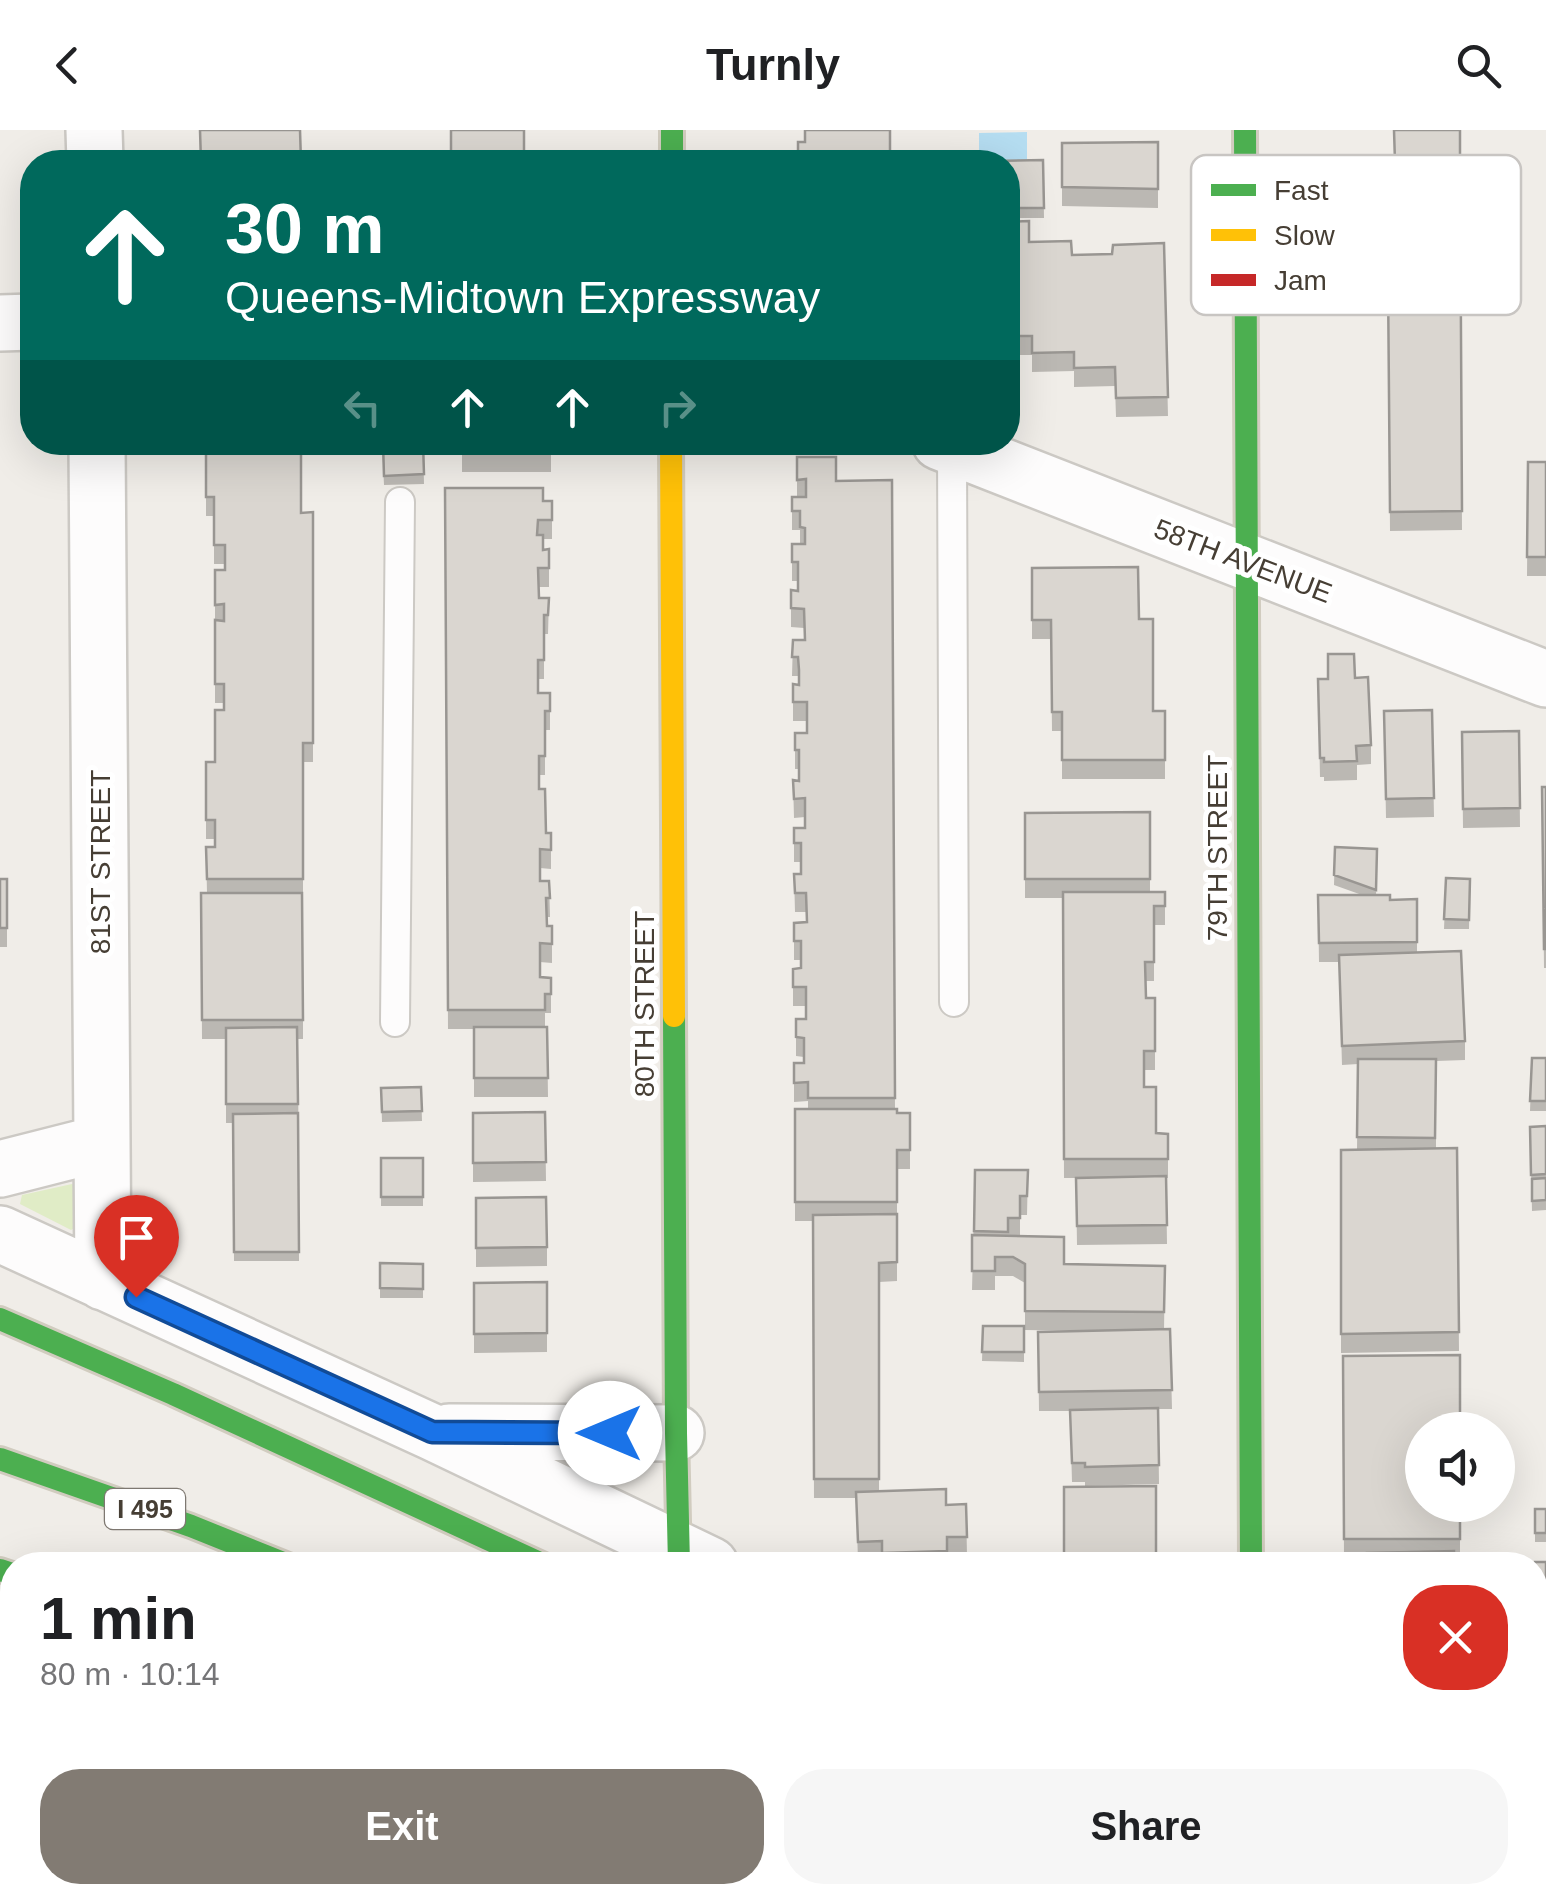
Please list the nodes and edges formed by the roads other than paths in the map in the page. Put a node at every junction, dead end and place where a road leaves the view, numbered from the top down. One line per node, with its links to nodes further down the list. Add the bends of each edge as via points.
1 (1245, 315): 7 (main road, 79TH STREET)
2 (97, 455): 11 (street, 81ST STREET)
3 (671, 455): 19 (main road, 80TH STREET)
4 (946, 455): 9 (lane)
5 (972, 455): 7 (street, 58TH AVENUE)
6 (400, 502): 10 (lane)
7 (1245, 562): 8 (street, 58TH AVENUE); 25 (main road, 79TH STREET)
8 (1546, 678)
9 (954, 1002)
10 (395, 1022)
11 (102, 1142): 12 (street); 14 (street, 81ST STREET)
12 (0, 1169)
13 (0, 1234): 14 (street)
14 (102, 1282): 18 (street)
15 (0, 1319): 17 (main road)
16 (17, 1352): 17 (main road)
17 (139, 1380): 22 (main road)
18 (432, 1432): 19 (street); 23 (street)
19 (676, 1433): 24 (main road, 80TH STREET)
20 (0, 1459): 21 (main road, I 495)
21 (256, 1552)
22 (517, 1552)
23 (674, 1552)
24 (689, 1552)
25 (1251, 1552)

